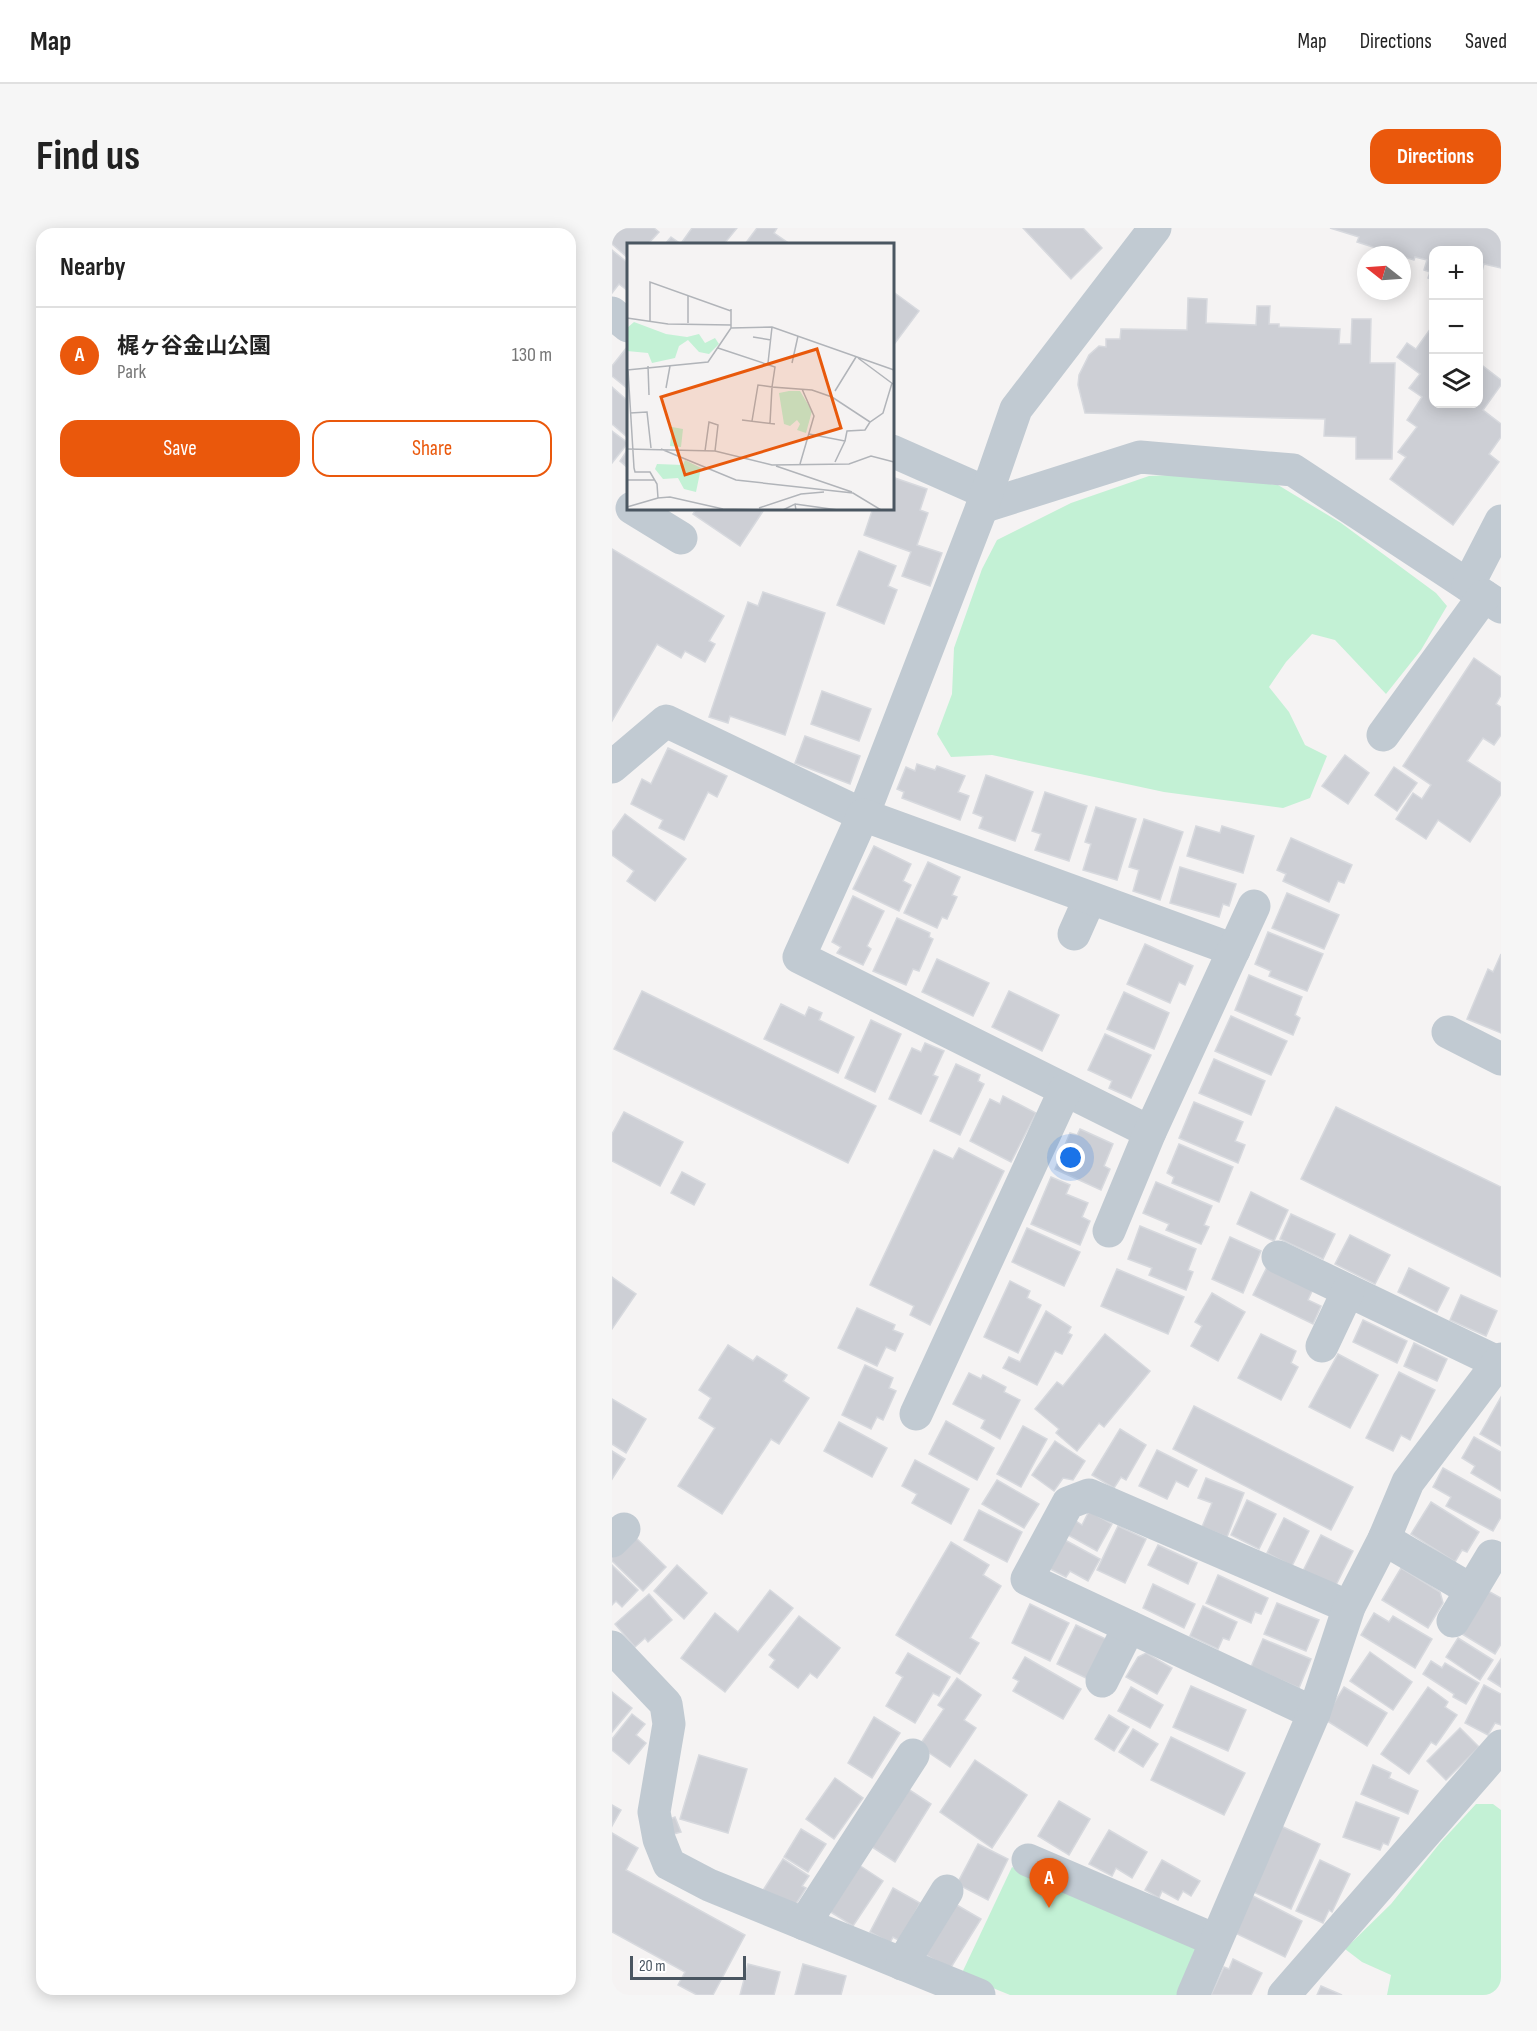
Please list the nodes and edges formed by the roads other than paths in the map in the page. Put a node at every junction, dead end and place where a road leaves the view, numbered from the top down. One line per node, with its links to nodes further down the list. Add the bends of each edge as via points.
1 (1155, 228): 6 (street, via 1017,409)
2 (612, 313): 3 (street)
3 (627, 325)
4 (894, 452): 6 (street)
5 (612, 496): 7 (street)
6 (984, 500): 11 (street, via 1140,457 1293,470); 14 (street)
7 (627, 505)
8 (635, 510): 10 (street)
9 (1501, 521): 11 (street)
10 (681, 538)
11 (1484, 596): 12 (street)
12 (1383, 735)
13 (612, 767): 14 (street, via 666,721)
14 (863, 815): 15 (street); 21 (street, via 799,957)
15 (1090, 898): 17 (street); 18 (street)
16 (1254, 906): 18 (street)
17 (1074, 934)
18 (1234, 950): 22 (street)
19 (1448, 1032): 20 (street)
20 (1501, 1059)
21 (1065, 1090): 22 (street); 28 (street)
22 (1150, 1132): 23 (street)
23 (1109, 1231)
24 (1278, 1257): 25 (street)
25 (1348, 1291): 26 (street); 27 (street)
26 (1322, 1346)
27 (1499, 1360): 29 (street, via 1408,1482)
28 (916, 1414)
29 (1384, 1539): 31 (street); 32 (street)
30 (1492, 1556): 31 (street)
31 (1471, 1590): 33 (street)
32 (1349, 1607): 34 (street, via 1089,1495 1068,1503 1027,1579); 37 (street)
33 (1453, 1621)
34 (1129, 1627): 36 (street); 37 (street)
35 (612, 1647): 42 (street, via 666,1704 669,1724 654,1812 669,1864)
36 (1102, 1681)
37 (1314, 1713): 43 (street)
38 (1501, 1746): 47 (street)
39 (913, 1755): 42 (street)
40 (1028, 1860): 43 (street)
41 (947, 1891): 44 (street)
42 (804, 1924): 44 (street)
43 (1215, 1940): 46 (street)
44 (902, 1964): 45 (street)
45 (979, 1995)
46 (1193, 1995)
47 (1284, 1995)

